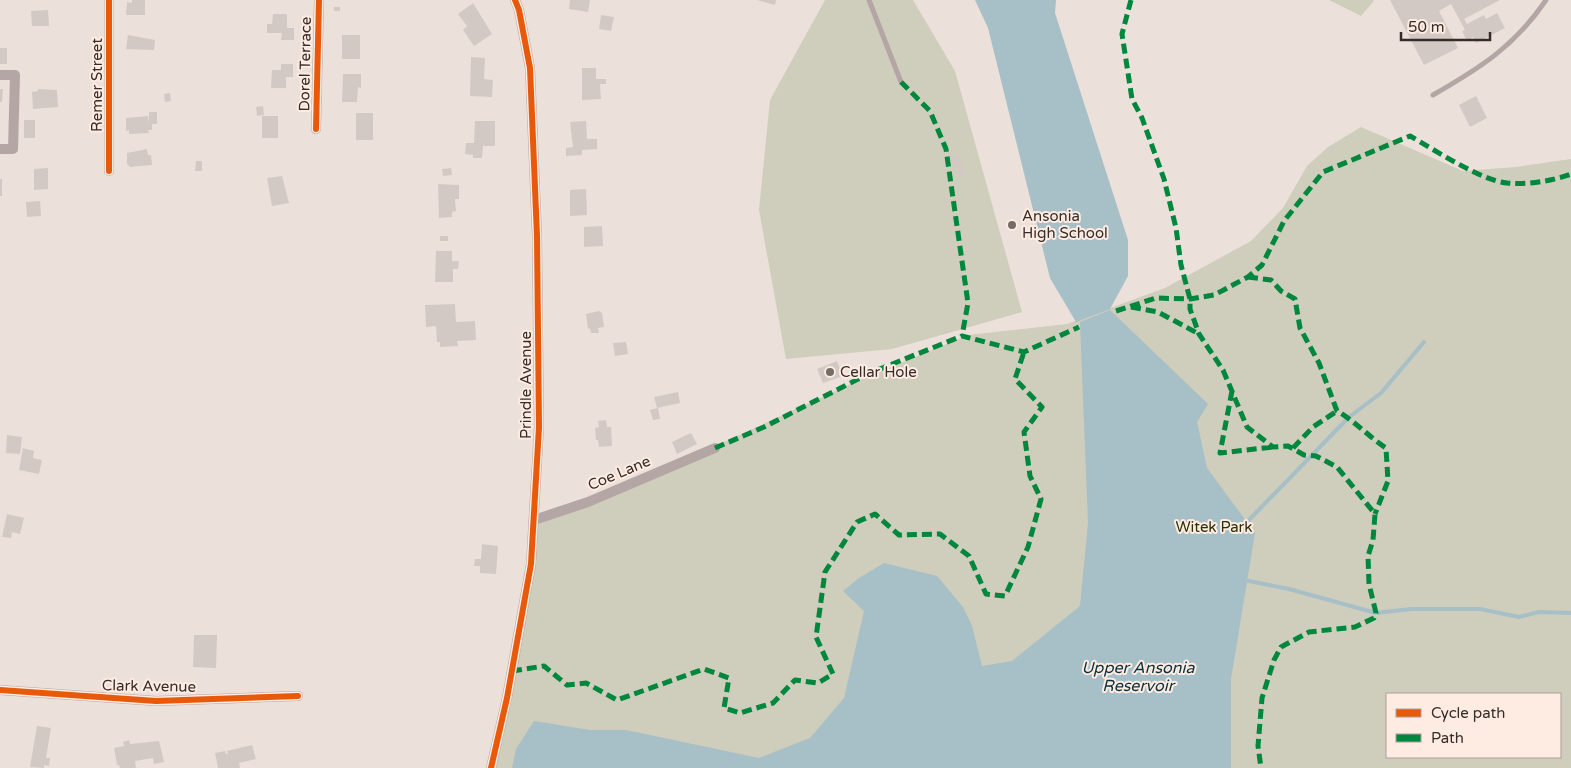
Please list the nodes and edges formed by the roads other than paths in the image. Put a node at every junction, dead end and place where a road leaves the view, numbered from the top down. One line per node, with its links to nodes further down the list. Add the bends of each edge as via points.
1 (109, 0): 11 (street, Remer Street)
2 (319, 0): 9 (street, Dorel Terrace)
3 (515, 0): 13 (street, Prindle Avenue, via 530,68 537,236 539,427)
4 (869, 0): 7 (lane)
5 (1546, 0): 8 (lane, via 1522,32 1504,49 1477,70)
6 (0, 75): 10 (street, via 15,75 13,149)
7 (901, 82)
8 (1433, 95)
9 (316, 129)
10 (0, 149)
11 (109, 171)
12 (715, 448): 13 (street, Coe Lane, via 588,502)
13 (534, 520): 16 (street, Prindle Avenue, via 531,564)
14 (0, 690): 15 (street, Clark Avenue, via 156,702)
15 (298, 696)
16 (491, 768)

